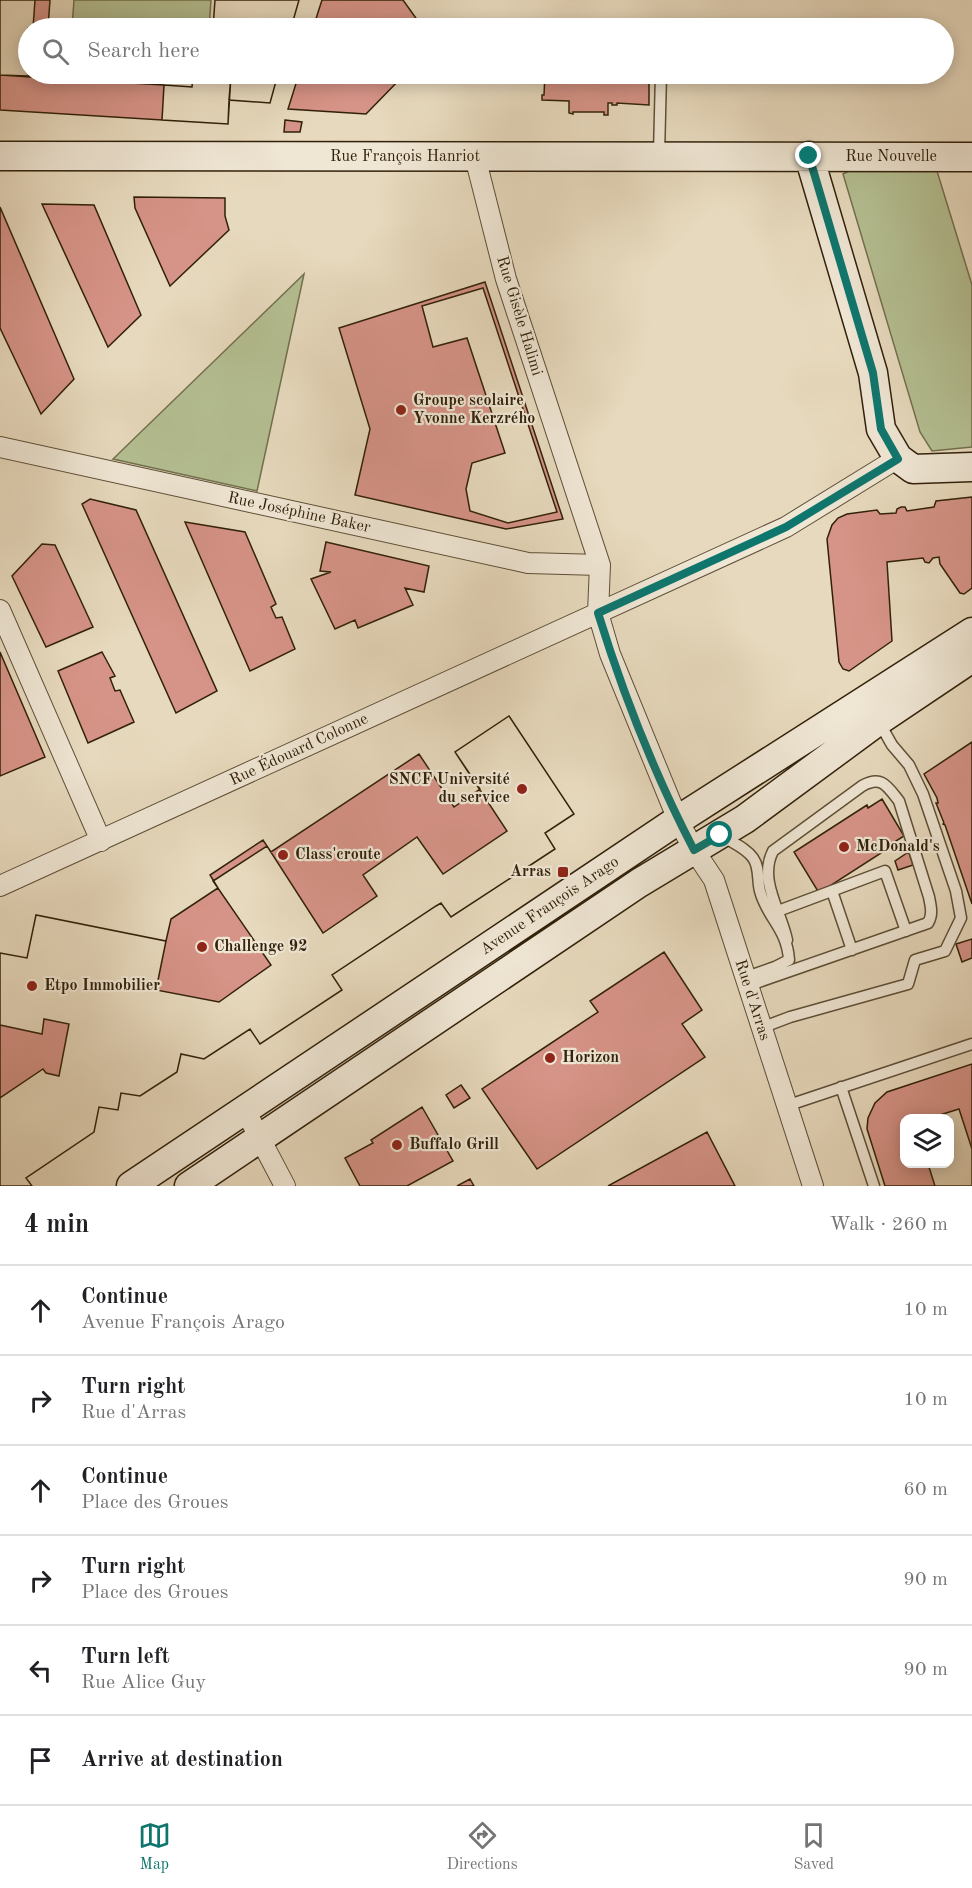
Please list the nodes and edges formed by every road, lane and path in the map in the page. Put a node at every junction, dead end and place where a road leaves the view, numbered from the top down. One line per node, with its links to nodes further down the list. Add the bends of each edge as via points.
1 (661, 84): 5 (lane)
2 (0, 156): 4 (main road, Rue François Hanriot)
3 (809, 156): 5 (main road, Rue François Hanriot); 6 (main road, Rue Nouvelle); 8 (main road, via 873,373 881,429)
4 (475, 157): 5 (main road, Rue François Hanriot); 10 (street, Rue Gisèle Halimi, via 506,279)
5 (659, 157)
6 (972, 157)
7 (0, 447): 10 (street, Rue Joséphine Baker, via 528,563)
8 (898, 459): 9 (main road, via 913,469); 12 (street, Rue Édouard Colonne, via 786,527)
9 (972, 466)
10 (600, 565): 12 (street, Rue Gisèle Halimi)
11 (0, 610): 18 (street)
12 (598, 613): 16 (street, Rue Gisèle Halimi, via 610,654); 18 (street, Rue Édouard Colonne)
13 (972, 632): 16 (main road, Avenue François Arago)
14 (972, 658): 15 (main road, Avenue François Arago)
15 (878, 721): 17 (main road, Avenue François Arago); 27 (lane, via 909,765 923,794 956,891 961,918 945,951 915,960 908,984)
16 (678, 820): 19 (street, Rue d'Arras); 31 (main road, Avenue François Arago)
17 (720, 835): 19 (main road, Avenue François Arago); 24 (lane, via 754,859 763,900)
18 (101, 841): 20 (street, Rue Édouard Colonne)
19 (694, 850): 26 (street, Rue d'Arras, via 714,880); 32 (main road, Avenue François Arago, via 639,883)
20 (0, 886)
21 (832, 891): 22 (lane); 23 (lane, via 885,871); 25 (lane)
22 (778, 911): 23 (lane, via 770,886 768,860 773,851 862,786 879,781 899,801 932,910 928,923); 24 (lane)
23 (906, 931): 25 (lane)
24 (787, 940): 26 (lane, via 789,960)
25 (852, 950): 26 (lane)
26 (746, 982): 27 (street, Rue d'Arras)
27 (761, 1028): 30 (street, Rue d'Arras)
28 (972, 1044): 29 (lane)
29 (841, 1087): 30 (lane); 37 (lane)
30 (786, 1106): 36 (street, Rue d'Arras)
31 (244, 1110): 32 (street); 33 (main road, Avenue François Arago)
32 (260, 1139): 34 (main road, Avenue François Arago); 35 (street)
33 (131, 1186)
34 (189, 1186)
35 (285, 1186)
36 (813, 1186)
37 (874, 1186)

